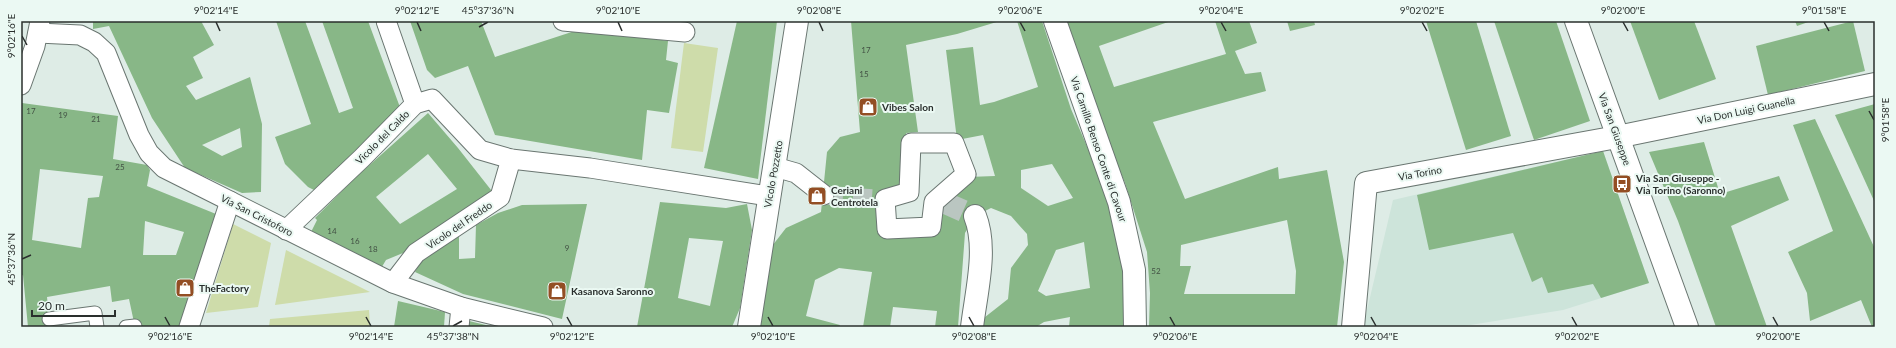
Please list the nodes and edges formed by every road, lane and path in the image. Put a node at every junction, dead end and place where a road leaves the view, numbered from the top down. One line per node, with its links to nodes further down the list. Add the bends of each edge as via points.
1 (386, 21): 10 (street, Vicolo del Caldo)
2 (563, 21): 7 (street)
3 (797, 21): 13 (street, Vicolo Pozzetto)
4 (1055, 21): 32 (street, Via Camillo Benso Conte di Cavour, via 1119,202 1134,270)
5 (1576, 21): 11 (street, Via San Giuseppe)
6 (39, 27): 8 (street, via 35,46); 17 (street, Via San Cristoforo, via 80,35 94,42 106,54 139,135 149,153 164,168)
7 (685, 32)
8 (21, 82)
9 (1875, 84): 11 (street, Via Don Luigi Guanella)
10 (415, 104): 12 (street, via 432,99 480,150); 20 (street, Vicolo del Caldo)
11 (1617, 137): 33 (street, Via Torino, via 1366,183); 34 (street, Via San Giuseppe)
12 (511, 159): 15 (street, via 590,168); 21 (street, Vicolo del Freddo, via 500,197 416,253)
13 (775, 167): 14 (street, via 796,173); 15 (street, Vicolo Pozzetto)
14 (824, 195)
15 (768, 196): 30 (street, Vicolo Pozzetto)
16 (881, 199): 18 (street); 18 (street, via 887,229 931,227); 18 (street, via 909,192 911,143 954,144 966,174)
17 (230, 202): 20 (street, Via San Cristoforo); 27 (street)
18 (939, 202)
19 (974, 216): 31 (street, via 979,228 981,250)
20 (286, 230): 21 (street, Via San Cristoforo)
21 (393, 283): 22 (street, Via San Cristoforo)
22 (461, 307): 28 (street); 29 (street, Via San Cristoforo)
23 (49, 319): 25 (lane, via 94,313)
24 (134, 326): 26 (lane)
25 (97, 327)
26 (126, 327)
27 (189, 327)
28 (459, 327)
29 (543, 327)
30 (749, 327)
31 (972, 327)
32 (1135, 327)
33 (1353, 327)
34 (1687, 327)

